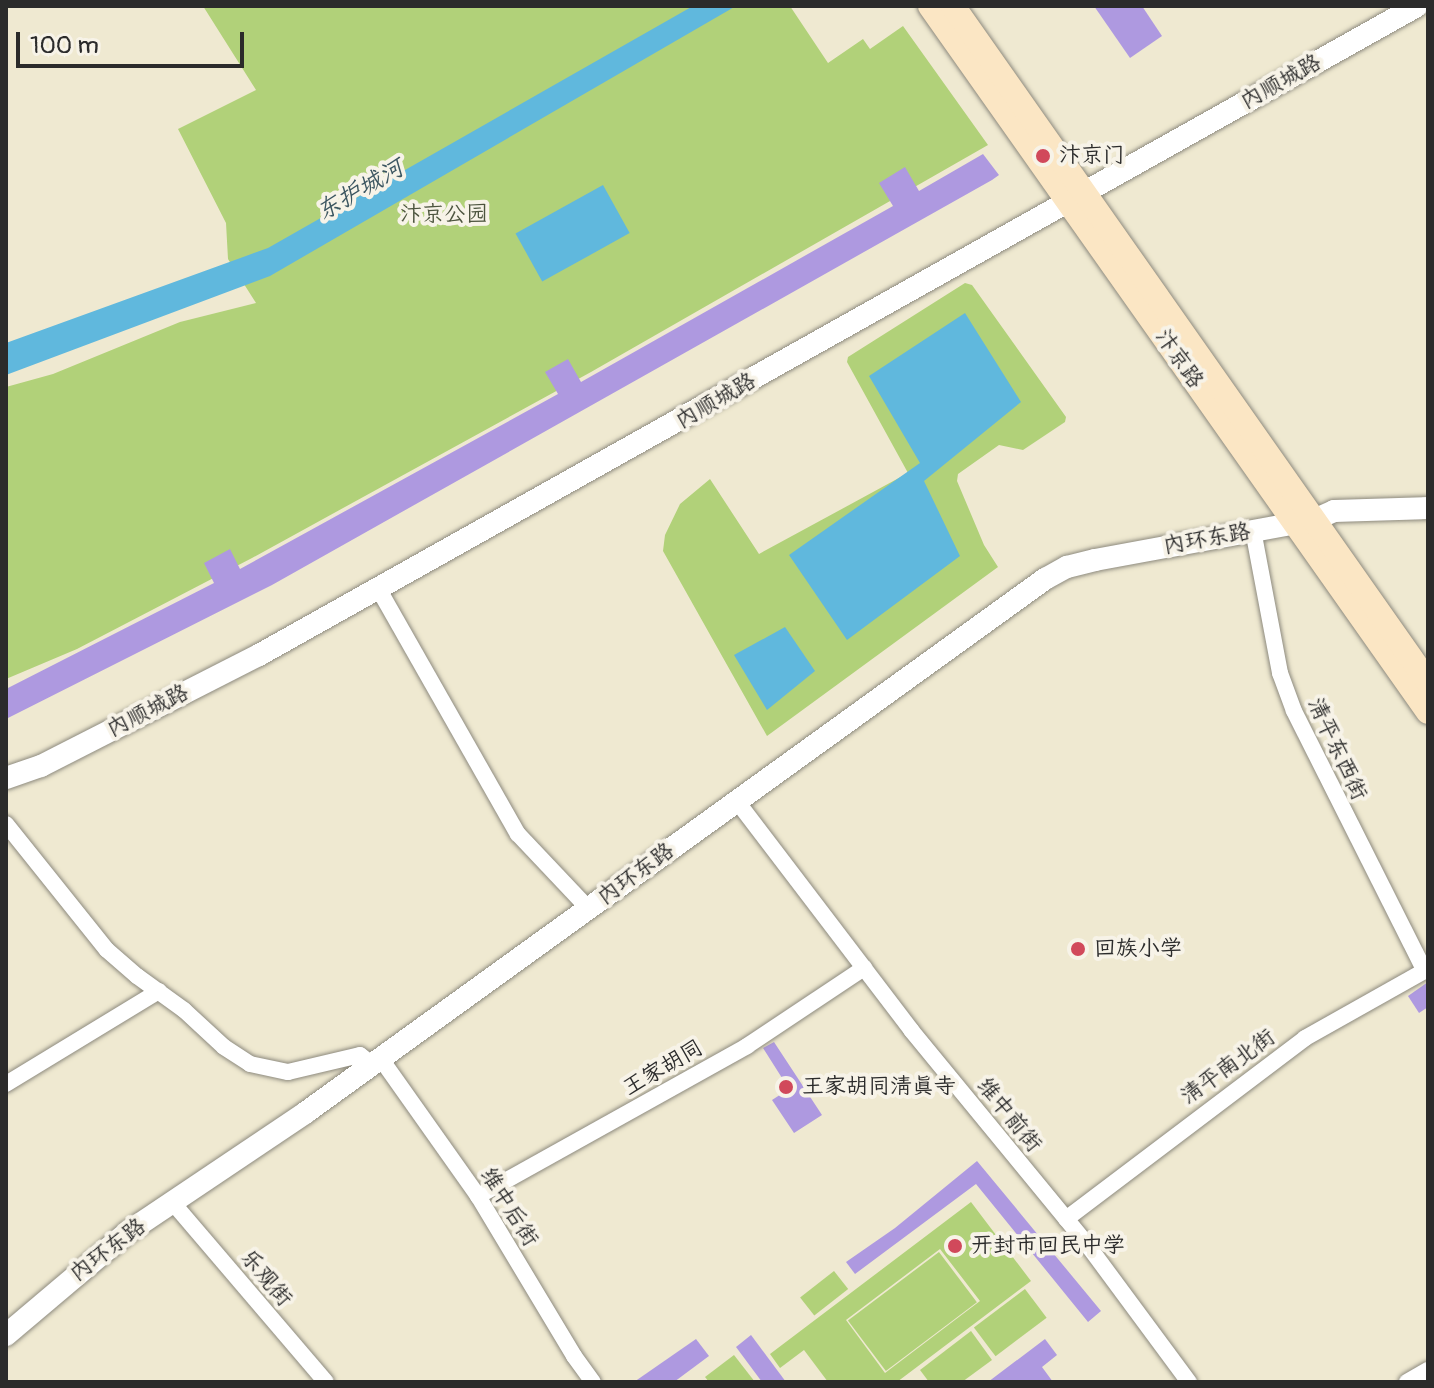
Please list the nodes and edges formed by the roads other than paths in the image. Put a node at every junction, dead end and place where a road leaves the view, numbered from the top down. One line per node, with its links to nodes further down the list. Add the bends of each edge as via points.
1 (930, 6): 4 (main road, 汴京路)
2 (953, 6): 4 (main road, 汴京路)
3 (1417, 6): 4 (street, 内顺城路)
4 (1075, 197): 7 (main road, 汴京路); 9 (street, 内顺城路)
5 (1428, 508): 7 (street, 内环东路, via 1334,511)
6 (1428, 521): 7 (street, 内环东路)
7 (1305, 522): 8 (street, 内环东路); 10 (main road, 汴京路); 11 (main road, 汴京路)
8 (1253, 530): 13 (street, 内环东路, via 1095,560 1056,573); 17 (street, 清平东西街, via 1280,673 1294,711)
9 (378, 588): 12 (street, 内顺城路, via 259,655 41,766); 15 (street, via 510,822)
10 (1428, 682)
11 (1428, 712)
12 (6, 778)
13 (736, 800): 15 (street, 内环东路); 16 (street, 维中前街)
14 (6, 824): 18 (street, via 107,950)
15 (589, 909): 19 (street, 内环东路)
16 (864, 968): 21 (street, 王家胡同, via 747,1046); 23 (street, 维中前街)
17 (1426, 970): 23 (street, 清平南北街, via 1305,1038)
18 (159, 991): 19 (street, via 250,1064 288,1072 360,1055); 20 (street)
19 (377, 1062): 21 (street, 维中后街); 22 (street, 内环东路)
20 (6, 1084)
21 (478, 1196): 27 (street, 维中后街)
22 (173, 1203): 24 (street, 内环东路, via 81,1269); 26 (street, 乐观街)
23 (1066, 1219): 28 (street, 维中前街)
24 (6, 1335)
25 (1428, 1370): 29 (street)
26 (326, 1382)
27 (593, 1382)
28 (1189, 1382)
29 (1407, 1382)

